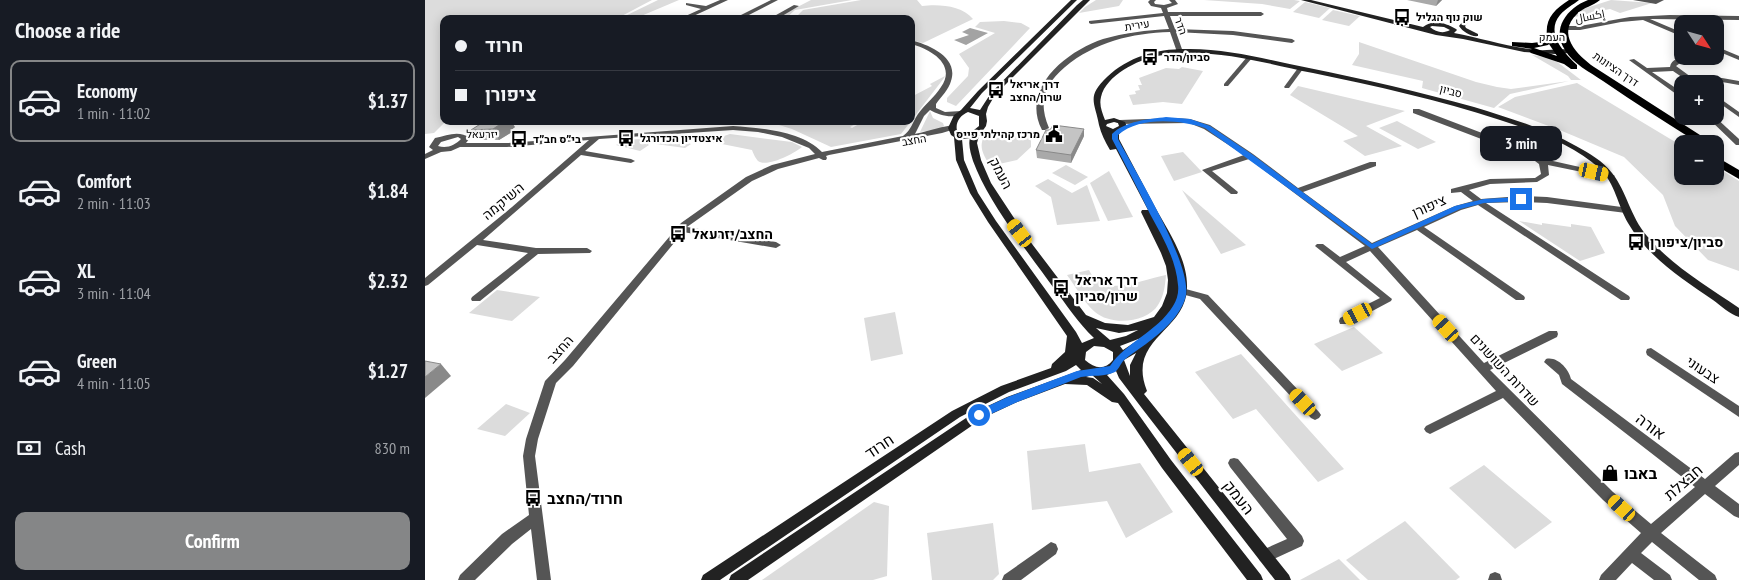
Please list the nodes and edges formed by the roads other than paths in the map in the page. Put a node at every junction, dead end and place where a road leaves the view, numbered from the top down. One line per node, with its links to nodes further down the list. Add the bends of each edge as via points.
1 (725, 0): 15 (street)
2 (775, 0): 19 (street)
3 (1074, 0): 59 (main road)
4 (1087, 0): 61 (main road, via 993,94)
5 (1153, 0): 16 (street, הדר, via 1153,5)
6 (1172, 0): 16 (street, הדר, via 1175,4)
7 (1304, 0): 27 (main road)
8 (1323, 0): 25 (main road)
9 (1575, 0): 32 (highway, via 1554,15)
10 (1596, 0): 26 (highway, via 1575,10 1567,19)
11 (1636, 0): 12 (street)
12 (1661, 0)
13 (687, 4): 15 (street)
14 (796, 6): 20 (street)
15 (706, 8): 18 (street)
16 (1165, 10): 17 (street); 23 (street); 28 (street, הדר)
17 (1261, 14)
18 (691, 15)
19 (743, 15)
20 (779, 15)
21 (1642, 18): 22 (street, إكسال); 26 (street, إكسال, via 1579,30); 29 (street)
22 (1739, 18)
23 (1091, 22)
24 (1465, 22): 31 (main road, via 1464,29)
25 (1436, 24): 27 (main road, via 1427,26); 30 (main road, via 1445,25)
26 (1565, 28): 38 (highway, via 1565,42)
27 (1428, 30): 30 (main road)
28 (1172, 31): 33 (street, עירית, via 1231,31); 39 (street, הדר); 67 (street, עירית, via 1109,40 1066,60 1051,77 1038,101)
29 (1674, 31)
30 (1450, 32): 31 (main road, העמק); 36 (main road, העמק)
31 (1484, 37): 35 (main road, העמק)
32 (1551, 37): 35 (highway, via 1541,45); 37 (highway)
33 (1292, 41)
34 (915, 43): 56 (street, via 933,50 949,67 948,82)
35 (1515, 44): 37 (main road, העמק)
36 (1534, 51): 37 (main road, העמק); 47 (highway, via 1555,57)
37 (1557, 51): 38 (main road, העמק); 47 (highway, דרך הציונות)
38 (1570, 51): 70 (highway, דרך הציונות, via 1617,86)
39 (1180, 52): 41 (main road, סביון, via 1209,52); 55 (main road, סביון, via 1143,58 1125,65 1109,79)
40 (1726, 53): 42 (street)
41 (1249, 58): 45 (main road, סביון); 52 (street)
42 (1739, 58)
43 (1632, 60): 48 (street)
44 (1674, 64): 46 (street)
45 (1300, 69): 53 (street); 90 (main road, סביון, via 1420,95 1519,124 1574,148)
46 (1675, 69): 48 (street); 49 (street)
47 (1579, 70): 69 (highway, דרך הציונות)
48 (1645, 70): 54 (street)
49 (1684, 75)
50 (1724, 80): 51 (street)
51 (1739, 83)
52 (1226, 85)
53 (1287, 87)
54 (1674, 91)
55 (1098, 96): 65 (main road, via 1097,107); 66 (main road, via 1106,115)
56 (935, 100): 60 (street, via 932,107); 73 (street)
57 (1724, 104): 62 (street)
58 (1415, 111): 85 (street)
59 (962, 112): 60 (street); 61 (main road, via 973,110); 63 (main road)
60 (940, 113): 63 (street, via 949,118)
61 (982, 114): 68 (main road, via 983,126)
62 (1739, 115)
63 (952, 125): 72 (main road, via 952,133); 73 (street, החצב, via 943,130)
64 (1719, 125): 74 (street)
65 (1103, 126): 66 (main road, via 1107,121); 112 (main road, via 1171,267 1173,295)
66 (1119, 126): 81 (street, שדרות השושנים, via 1166,119 1198,123); 106 (main road, via 1115,139 1171,246 1182,278)
67 (1045, 128)
68 (977, 132): 72 (main road, via 970,136); 110 (main road, העמק, via 973,148 991,189)
69 (1677, 135)
70 (1694, 135)
71 (597, 136): 75 (street, יזרעאל, via 733,128 775,132); 76 (street, יזרעאל, via 507,145); 78 (street, השיקמה)
72 (957, 136): 80 (street, החצב); 115 (main road, via 960,160 974,193)
73 (906, 137): 80 (street, החצב)
74 (1739, 143)
75 (807, 144): 80 (street, יזרעאל); 83 (street, via 807,153)
76 (460, 145): 77 (street, יזרעאל); 77 (street, via 466,138 465,134 439,140 433,145)
77 (438, 150): 82 (street)
78 (579, 153): 84 (street); 98 (street, השיקמה)
79 (1724, 154): 86 (highway)
80 (822, 156): 83 (street, החצב); 92 (street, החצב, via 761,176)
81 (1250, 156): 91 (street, שדרות השושנים); 93 (street, via 1206,170)
82 (425, 157)
83 (795, 160): 92 (street, החצב, via 763,172)
84 (631, 161)
85 (1542, 161): 90 (street); 94 (street, via 1546,167 1545,175 1537,180 1490,182 1458,190)
86 (1739, 163)
87 (1373, 164): 91 (street)
88 (1724, 166): 89 (highway)
89 (1739, 175)
90 (1611, 176): 95 (main road, סביון)
91 (1297, 191): 101 (street, שדרות השושנים)
92 (730, 192): 97 (street, החצב)
93 (1234, 192)
94 (1480, 202): 95 (street, ציפורן, via 1547,200); 96 (street, ציפורן); 108 (street)
95 (1626, 210): 111 (main road, סביון, via 1631,221 1657,252 1677,270)
96 (1417, 226): 101 (street, ציפורן); 107 (street)
97 (681, 229): 99 (street); 135 (street, החצב, via 551,381 529,456)
98 (475, 242): 102 (street); 105 (street, השיקמה)
99 (776, 246)
100 (1320, 246): 104 (street)
101 (1372, 247): 104 (street, ציפורן); 122 (street, שדרות השושנים)
102 (536, 251): 103 (street); 109 (street)
103 (587, 251)
104 (1339, 261): 113 (street, via 1387,299)
105 (425, 283)
106 (1182, 291): 116 (main road, via 1170,318); 129 (street, via 1205,297)
107 (1520, 298)
108 (1625, 298)
109 (476, 299)
110 (1079, 312): 112 (main road, via 1099,325 1118,329 1139,326); 117 (main road, העמק, via 1097,336)
111 (1739, 313)
112 (1162, 314): 117 (main road, via 1137,337)
113 (1344, 321)
114 (1553, 334): 122 (street)
115 (1072, 335): 119 (main road, via 1079,348); 124 (main road, via 1070,354)
116 (1153, 335): 120 (main road); 127 (main road, via 1134,364 1136,381)
117 (1108, 344): 119 (main road, via 1089,344); 120 (main road, via 1118,350)
118 (1651, 352): 128 (street, צבעוני)
119 (1079, 357): 123 (main road, via 1083,366); 124 (main road, חרוד)
120 (1120, 360): 123 (main road, via 1113,369); 127 (main road, העמק, via 1123,375)
121 (1550, 362): 133 (street, אורה, via 1564,373 1566,381)
122 (1483, 369): 125 (street, שדרות השושנים)
123 (1094, 372): 124 (main road, חרוד); 126 (main road, via 1109,383)
124 (1047, 380): 126 (main road, via 1089,382); 142 (main road, חרוד, via 988,397 956,414); 143 (main road, חרוד, via 965,423)
125 (1504, 392): 130 (street); 136 (street, שדרות השושנים, via 1608,496)
126 (1124, 405): 145 (main road)
127 (1148, 408): 139 (main road, העמק)
128 (1739, 412)
129 (1315, 416)
130 (1430, 429)
131 (1739, 458): 133 (street, חבצלת)
132 (1233, 463): 139 (street, via 1297,541)
133 (1705, 487): 134 (street, אורה); 136 (street, חבצלת)
134 (1739, 512)
135 (537, 517): 140 (street, via 507,539); 141 (street, החצב)
136 (1651, 533): 138 (street, חבצלת); 149 (street, שדרות השושנים)
137 (1051, 549): 144 (street)
138 (1631, 554): 147 (street, חבצלת); 148 (street)
139 (1265, 556): 146 (main road, העמק)
140 (465, 580)
141 (544, 580)
142 (708, 580)
143 (735, 580)
144 (1009, 580)
145 (1256, 580)
146 (1284, 580)
147 (1606, 580)
148 (1665, 580)
149 (1711, 580)

